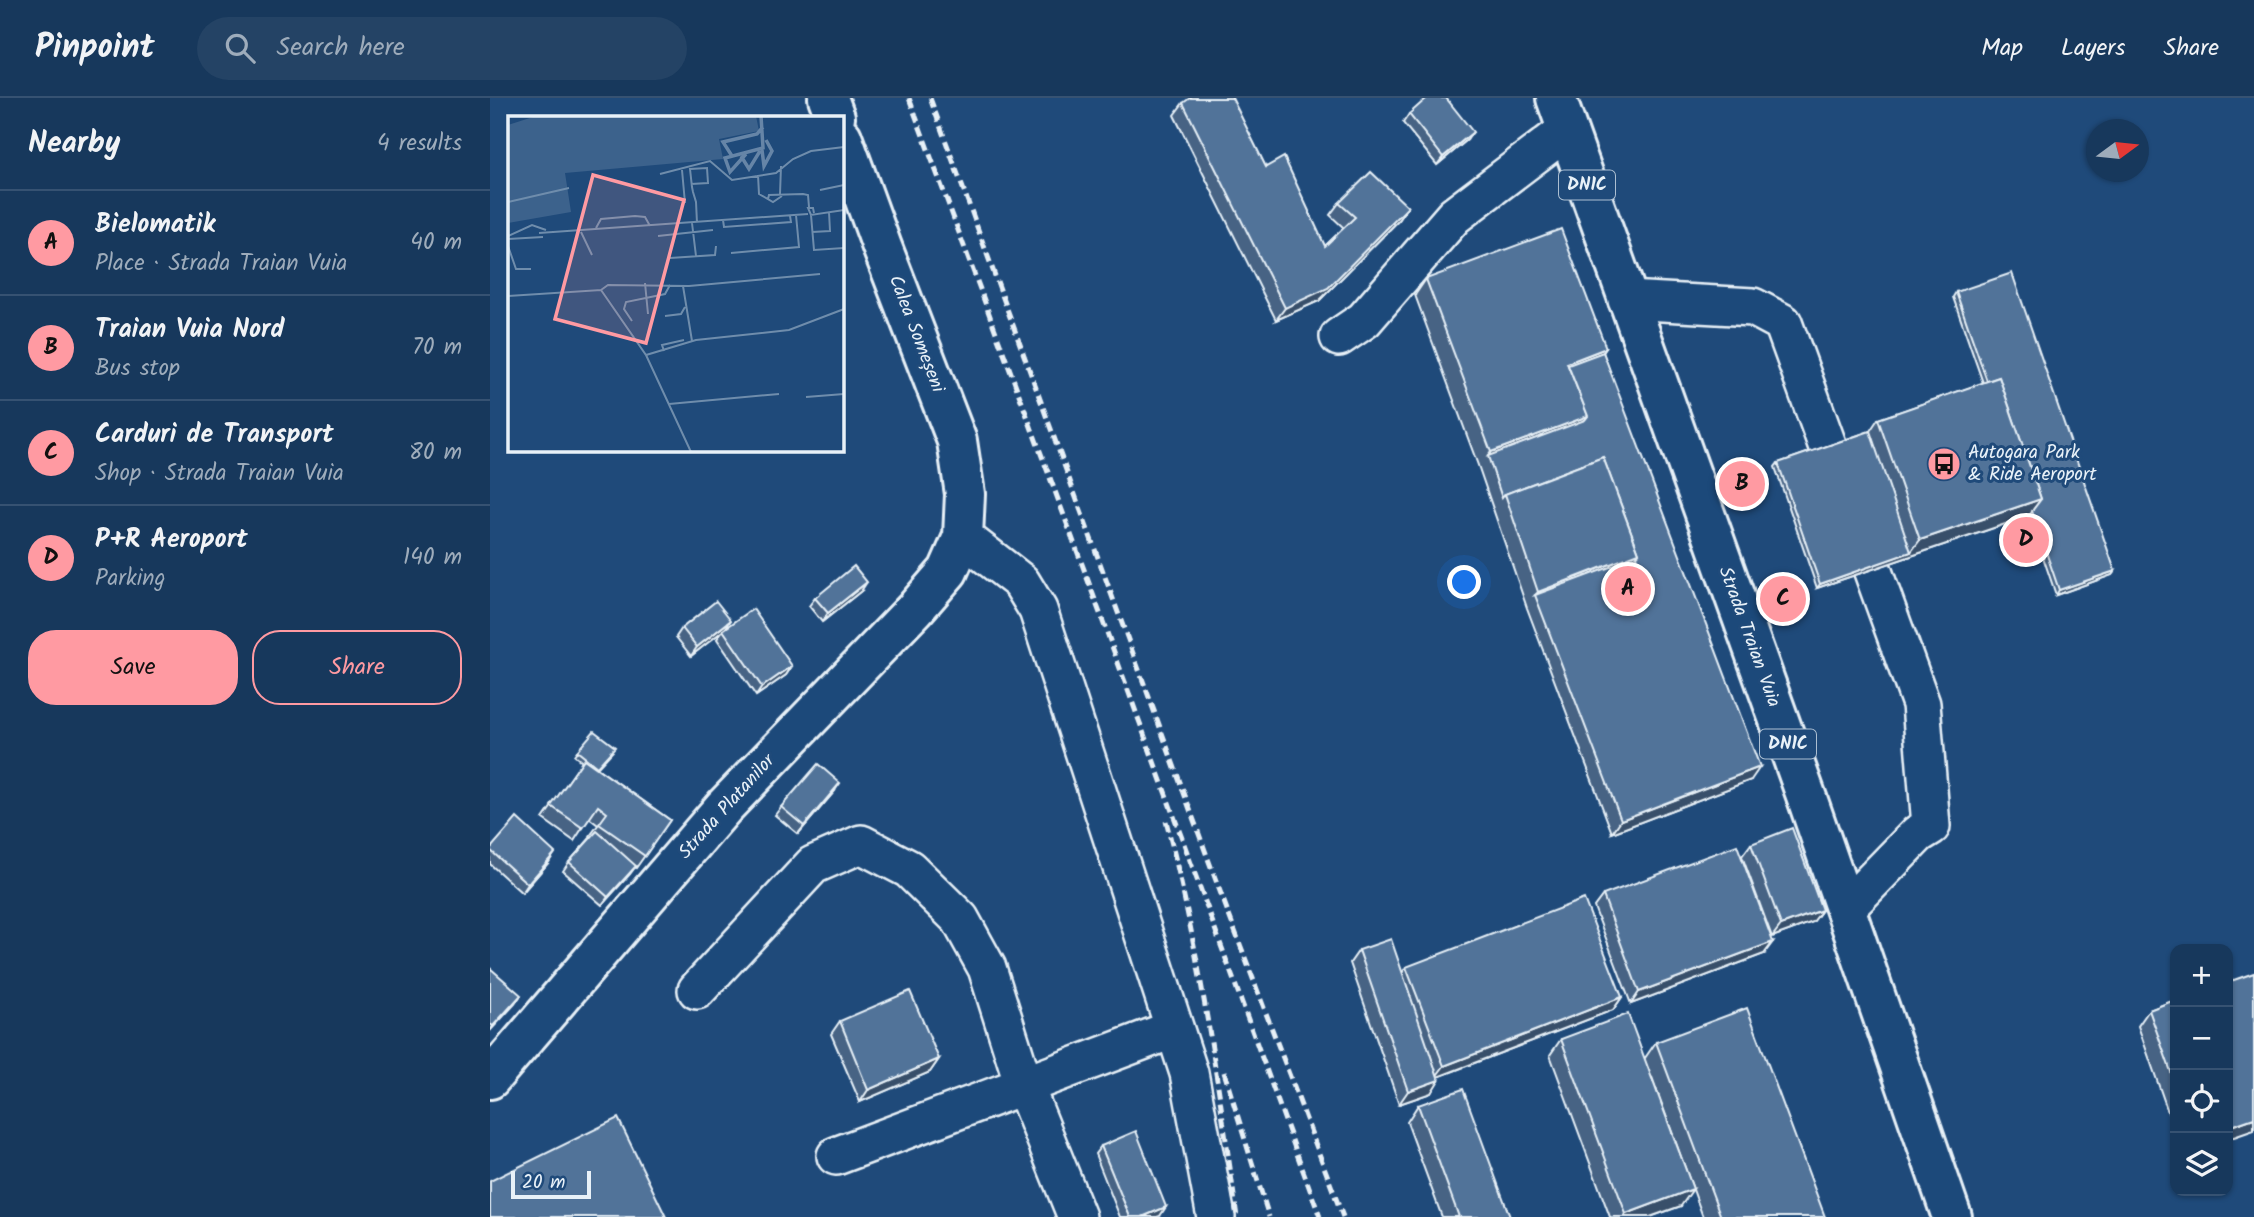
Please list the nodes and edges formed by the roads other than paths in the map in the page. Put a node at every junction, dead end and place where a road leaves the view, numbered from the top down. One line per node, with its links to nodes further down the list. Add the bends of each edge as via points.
1 (828, 98): 3 (main road)
2 (1561, 114): 5 (main road, Strada Traian Vuia / DN1C); 6 (lane, via 1454,216 1364,320)
3 (835, 116)
4 (844, 142): 7 (main road, Calea Someșeni, via 957,441 965,494)
5 (1627, 300): 8 (main road, Strada Traian Vuia / DN1C); 8 (lane, via 1753,307 1783,323 1921,704 1931,826)
6 (1339, 337)
7 (963, 537): 10 (lane, via 1021,582 1038,610); 11 (main road, Strada Platanilor, via 948,571 915,609 724,807)
8 (1845, 909): 16 (main road, Strada Traian Vuia / DN1C)
9 (697, 990): 12 (lane, via 813,865 861,844 909,869 960,919 987,968)
10 (1174, 1029): 12 (lane); 15 (lane, via 1189,1073)
11 (490, 1079)
12 (1024, 1085): 13 (lane); 14 (lane)
13 (836, 1156)
14 (1077, 1217)
15 (1216, 1217)
16 (1952, 1217)

